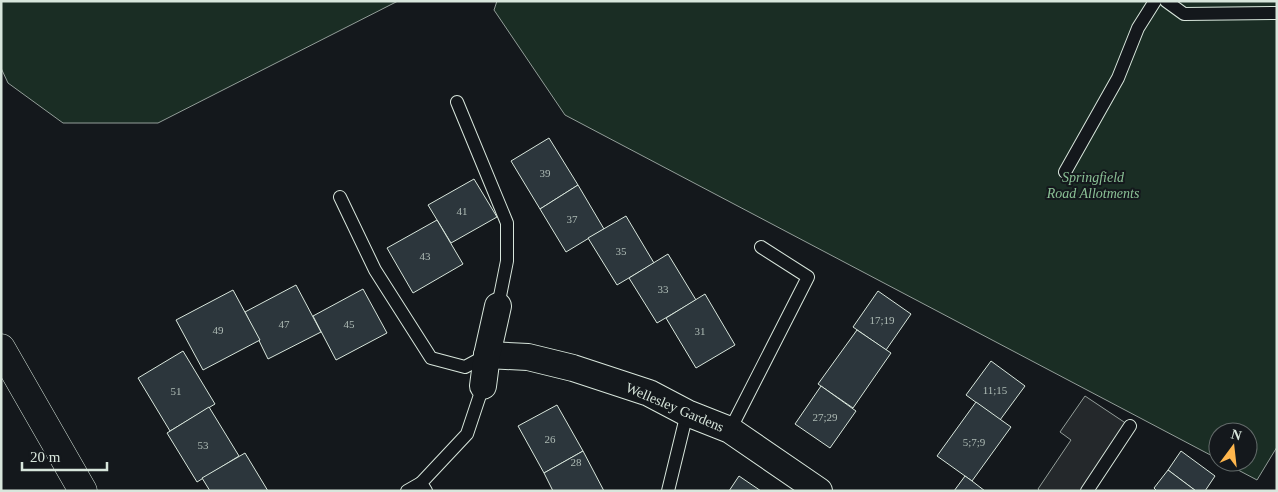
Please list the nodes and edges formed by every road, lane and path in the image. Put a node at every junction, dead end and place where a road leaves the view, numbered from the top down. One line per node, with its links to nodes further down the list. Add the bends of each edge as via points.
1 (1155, 1): 5 (lane, via 1138,28 1118,78)
2 (1166, 1): 3 (lane, via 1184,14)
3 (1277, 13)
4 (457, 102): 8 (lane, via 507,223 507,261)
5 (1065, 172)
6 (340, 197): 10 (lane, via 375,270 431,358 465,367)
7 (761, 247): 14 (lane, via 808,277)
8 (498, 306): 10 (street)
9 (1, 348): 16 (street)
10 (487, 355): 11 (street); 12 (street, Wellesley Gardens, via 528,357 573,368 649,393)
11 (483, 386): 15 (lane, via 467,434)
12 (687, 413): 14 (street, Wellesley Gardens); 18 (lane)
13 (1130, 426): 20 (lane)
14 (730, 430): 19 (street, Wellesley Gardens)
15 (423, 487): 17 (lane)
16 (84, 491)
17 (407, 491)
18 (668, 491)
19 (819, 491)
20 (1087, 491)

